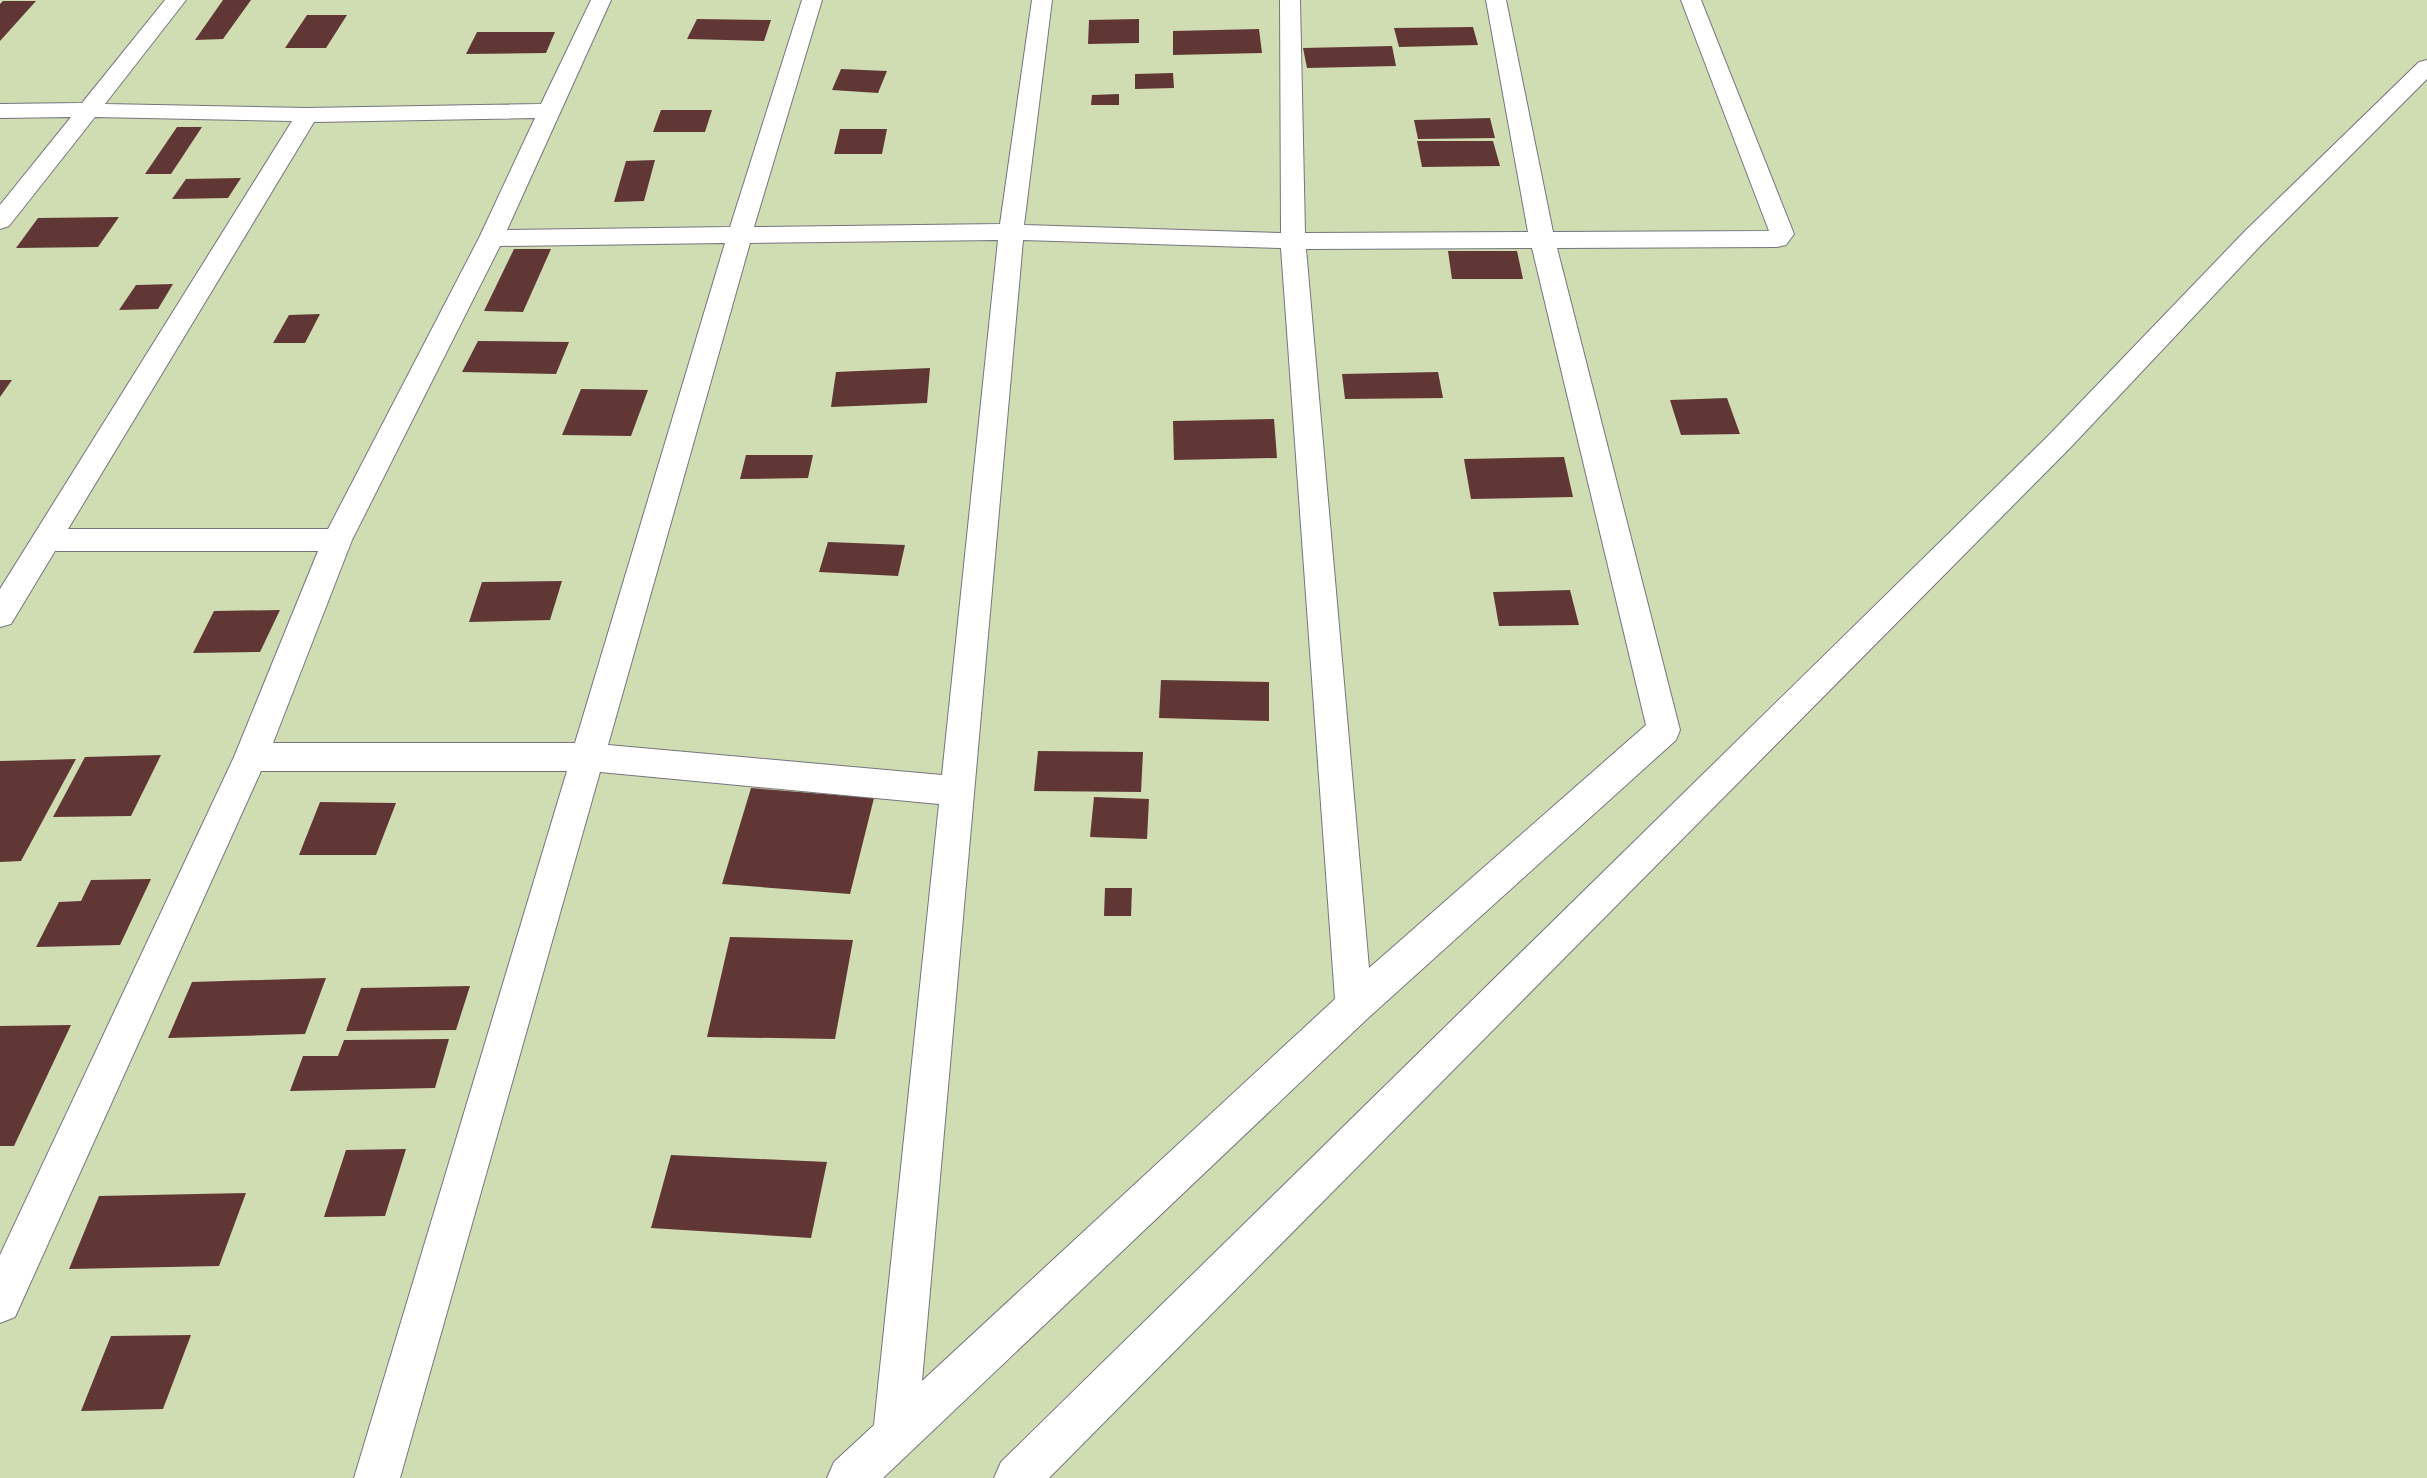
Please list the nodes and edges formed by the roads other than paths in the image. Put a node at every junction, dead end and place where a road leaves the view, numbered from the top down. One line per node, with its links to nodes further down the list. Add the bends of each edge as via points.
1 (176, 0): 9 (street)
2 (601, 0): 11 (street)
3 (812, 0): 15 (street)
4 (1041, 0): 14 (street)
5 (1290, 0): 18 (street)
6 (1497, 0): 17 (street)
7 (1690, 0): 17 (street, via 1782,234 1777,239)
8 (2427, 67): 30 (street, via 2254,237 2042,459)
9 (88, 110): 10 (street); 12 (street); 13 (street)
10 (0, 111)
11 (548, 111): 12 (street); 16 (street)
12 (307, 115): 19 (street)
13 (0, 221)
14 (1011, 232): 15 (street); 18 (street); 24 (street)
15 (740, 234): 16 (street); 23 (street)
16 (491, 238): 20 (street)
17 (1542, 239): 18 (street); 25 (street, via 1664,730)
18 (1293, 241): 25 (street)
19 (46, 540): 20 (street); 21 (street)
20 (337, 540): 22 (street)
21 (0, 615)
22 (251, 757): 23 (street); 26 (street)
23 (588, 757): 24 (street); 28 (street)
24 (957, 791): 27 (street)
25 (1353, 1006): 27 (street)
26 (0, 1302)
27 (895, 1436): 29 (street)
28 (377, 1478)
29 (850, 1478)
30 (1017, 1478)

